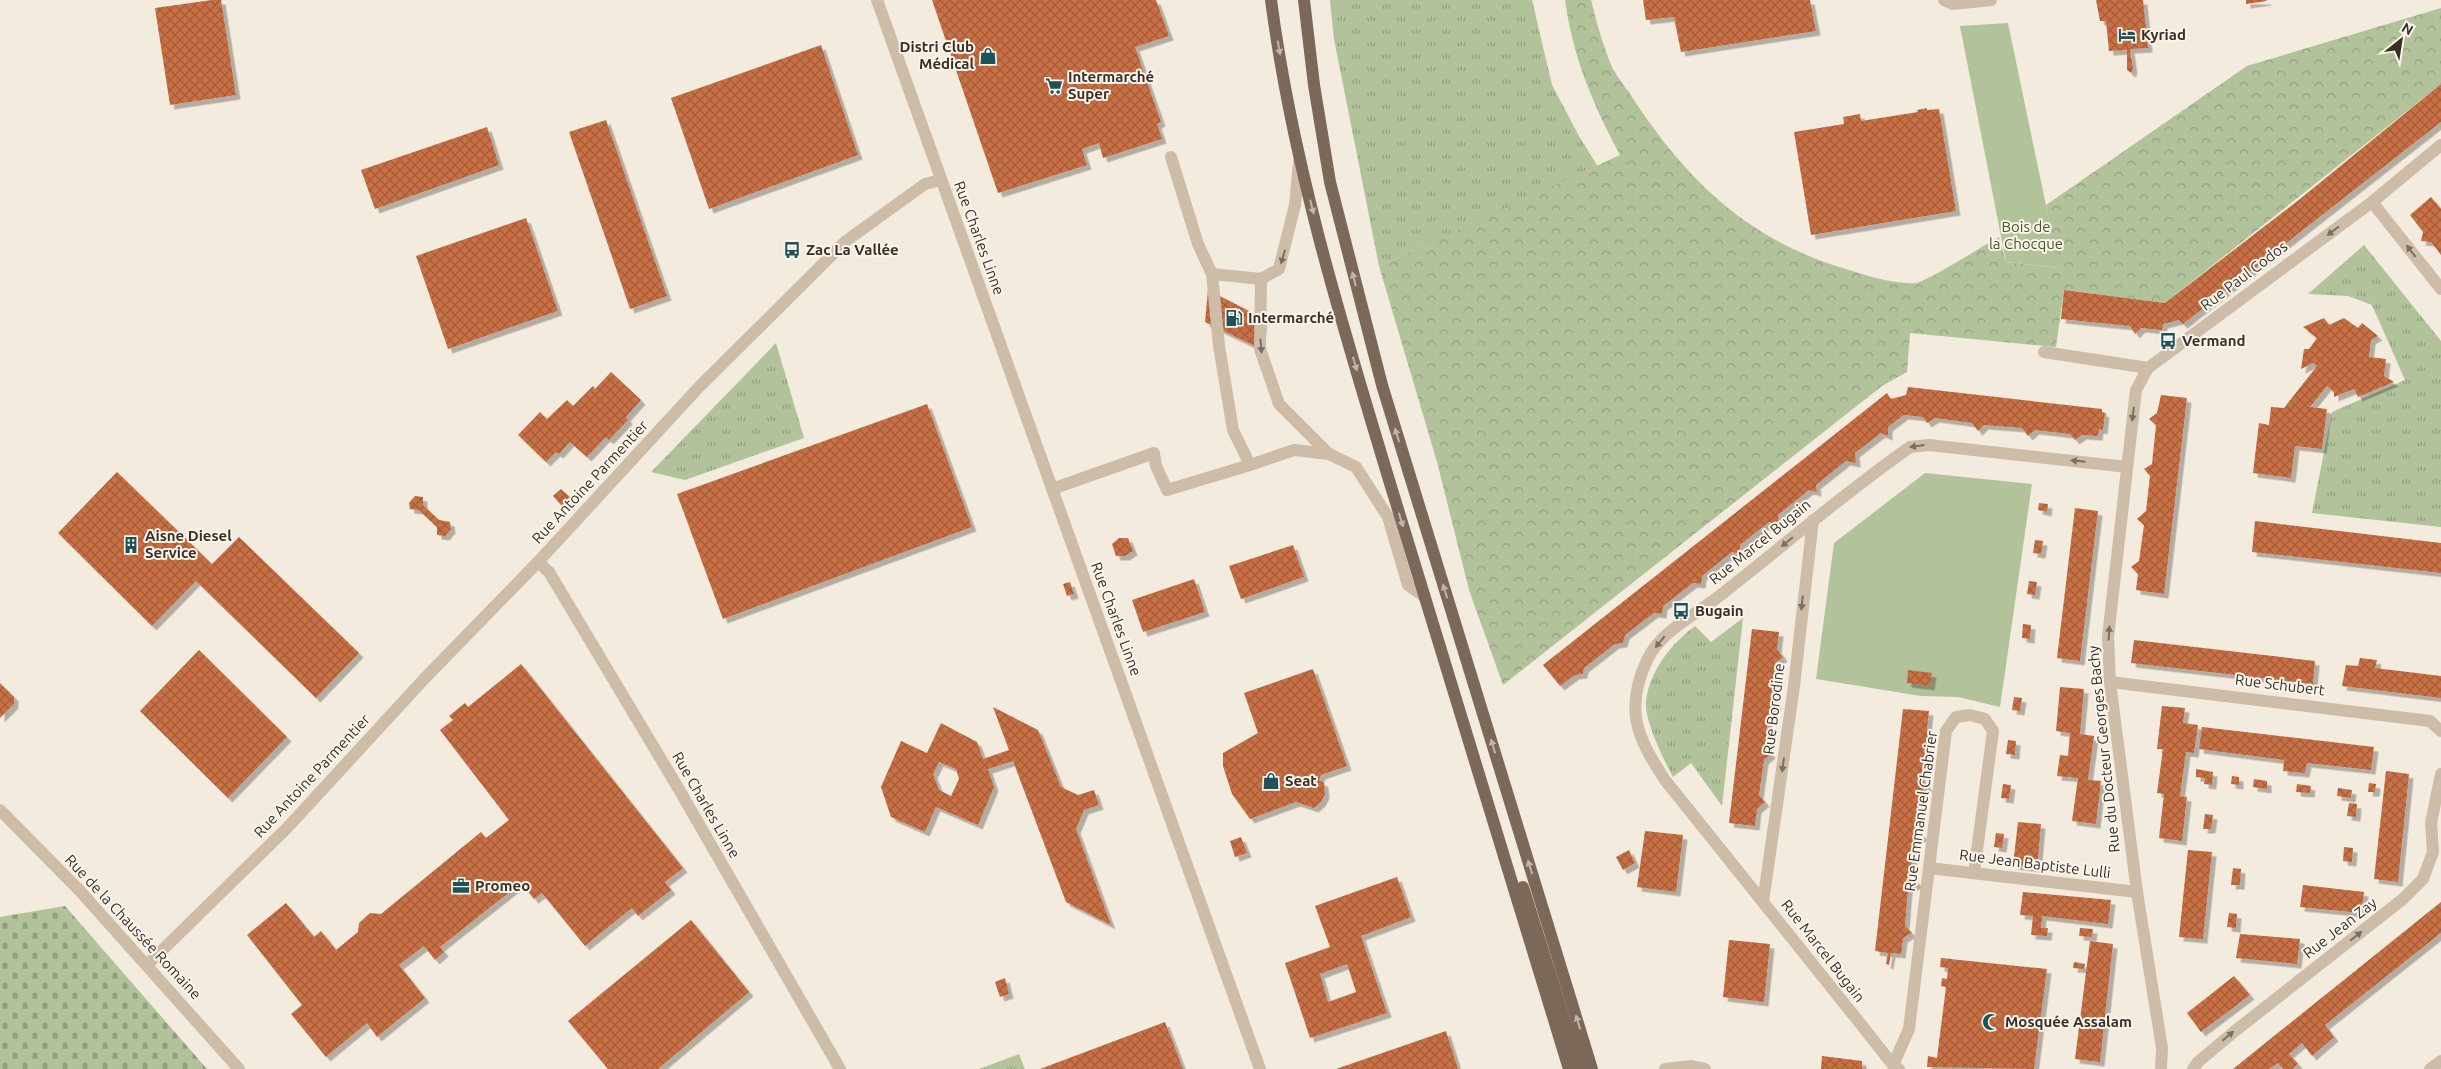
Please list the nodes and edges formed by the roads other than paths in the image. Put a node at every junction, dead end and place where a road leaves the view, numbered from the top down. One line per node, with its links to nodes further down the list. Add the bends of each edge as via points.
1 (877, 0): 9 (street)
2 (1271, 0): 8 (main road, one-way to 8)
3 (1304, 0): 41 (main road, one-way to 3, via 1382,385 1330,182)
4 (1944, 0): 5 (street, via 1953,4)
5 (1991, 0)
6 (2441, 145): 10 (street, Rue Paul Codos)
7 (1171, 157): 11 (street, via 1198,244)
8 (1299, 157): 12 (street, one-way to 12, via 1295,206 1279,269); 22 (main road, one-way to 22, via 1329,273)
9 (940, 180): 19 (street, Rue Charles Linne); 21 (street, Rue Antoine Parmentier, via 925,184 846,241 699,387)
10 (2372, 202): 13 (street, one-way to 10); 15 (street, Rue Paul Codos, one-way to 15)
11 (1212, 274): 12 (street); 17 (street, via 1219,346 1233,430)
12 (1261, 279): 16 (street, one-way to 16, via 1260,349 1279,404)
13 (2441, 289)
14 (2044, 352): 15 (street)
15 (2148, 368): 18 (street, Rue du Docteur Georges Bachy, one-way to 18, via 2136,390)
16 (1329, 454): 17 (street, via 1294,450); 22 (street, via 1356,467 1388,517 1408,584)
17 (1250, 465): 19 (street, via 1166,490 1154,453)
18 (2126, 467): 20 (street, Rue Marcel Bugain, one-way to 20, via 1929,445 1910,447); 23 (street, Rue du Docteur Georges Bachy, one-way to 18, via 2108,637)
19 (1052, 489): 38 (street, Rue Charles Linne)
20 (1813, 520): 32 (street, Rue Borodine, one-way to 32); 32 (street, Rue Marcel Bugain, one-way to 32, via 1663,637 1648,658 1636,697 1639,736 1648,754 1665,780)
21 (538, 562): 33 (street, Rue Antoine Parmentier, via 425,678 287,828); 37 (street, Rue Charles Linne, via 549,572 677,786)
22 (1424, 596): 27 (main road)
23 (2110, 682): 24 (street, Rue Schubert, via 2430,721); 31 (street, Rue du Docteur Georges Bachy)
24 (2441, 731)
25 (2441, 774): 28 (street, Rue Jean Zay, via 2430,823)
26 (0, 810): 33 (street, Rue de la Chaussée Romaine)
27 (1495, 824): 39 (main road); 40 (main road, via 1508,839)
28 (2437, 854): 45 (street, Rue Jean Zay, one-way to 28, via 2235,1030 2403,899 2423,879)
29 (1929, 868): 30 (street, Rue Jean Baptiste Lulli); 30 (street, Rue Emmanuel Chabrier, via 1946,731 1956,717 1970,715 1985,719 1993,731); 35 (street, Rue Emmanuel Chabrier, via 1909,1029)
30 (1974, 873): 31 (street, Rue Jean Baptiste Lulli)
31 (2137, 892): 44 (street, Rue du Docteur Georges Bachy, via 2162,1048)
32 (1764, 902): 35 (street, Rue Marcel Bugain)
33 (147, 965): 36 (street, Rue de la Chaussée Romaine)
34 (2441, 1061): 46 (street)
35 (1896, 1067)
36 (239, 1069)
37 (840, 1069)
38 (1260, 1069)
39 (1569, 1069)
40 (1580, 1069)
41 (1592, 1069)
42 (1665, 1069): 43 (street, via 1692,1066)
43 (1705, 1069)
44 (2161, 1069)
45 (2192, 1069)
46 (2430, 1069)

